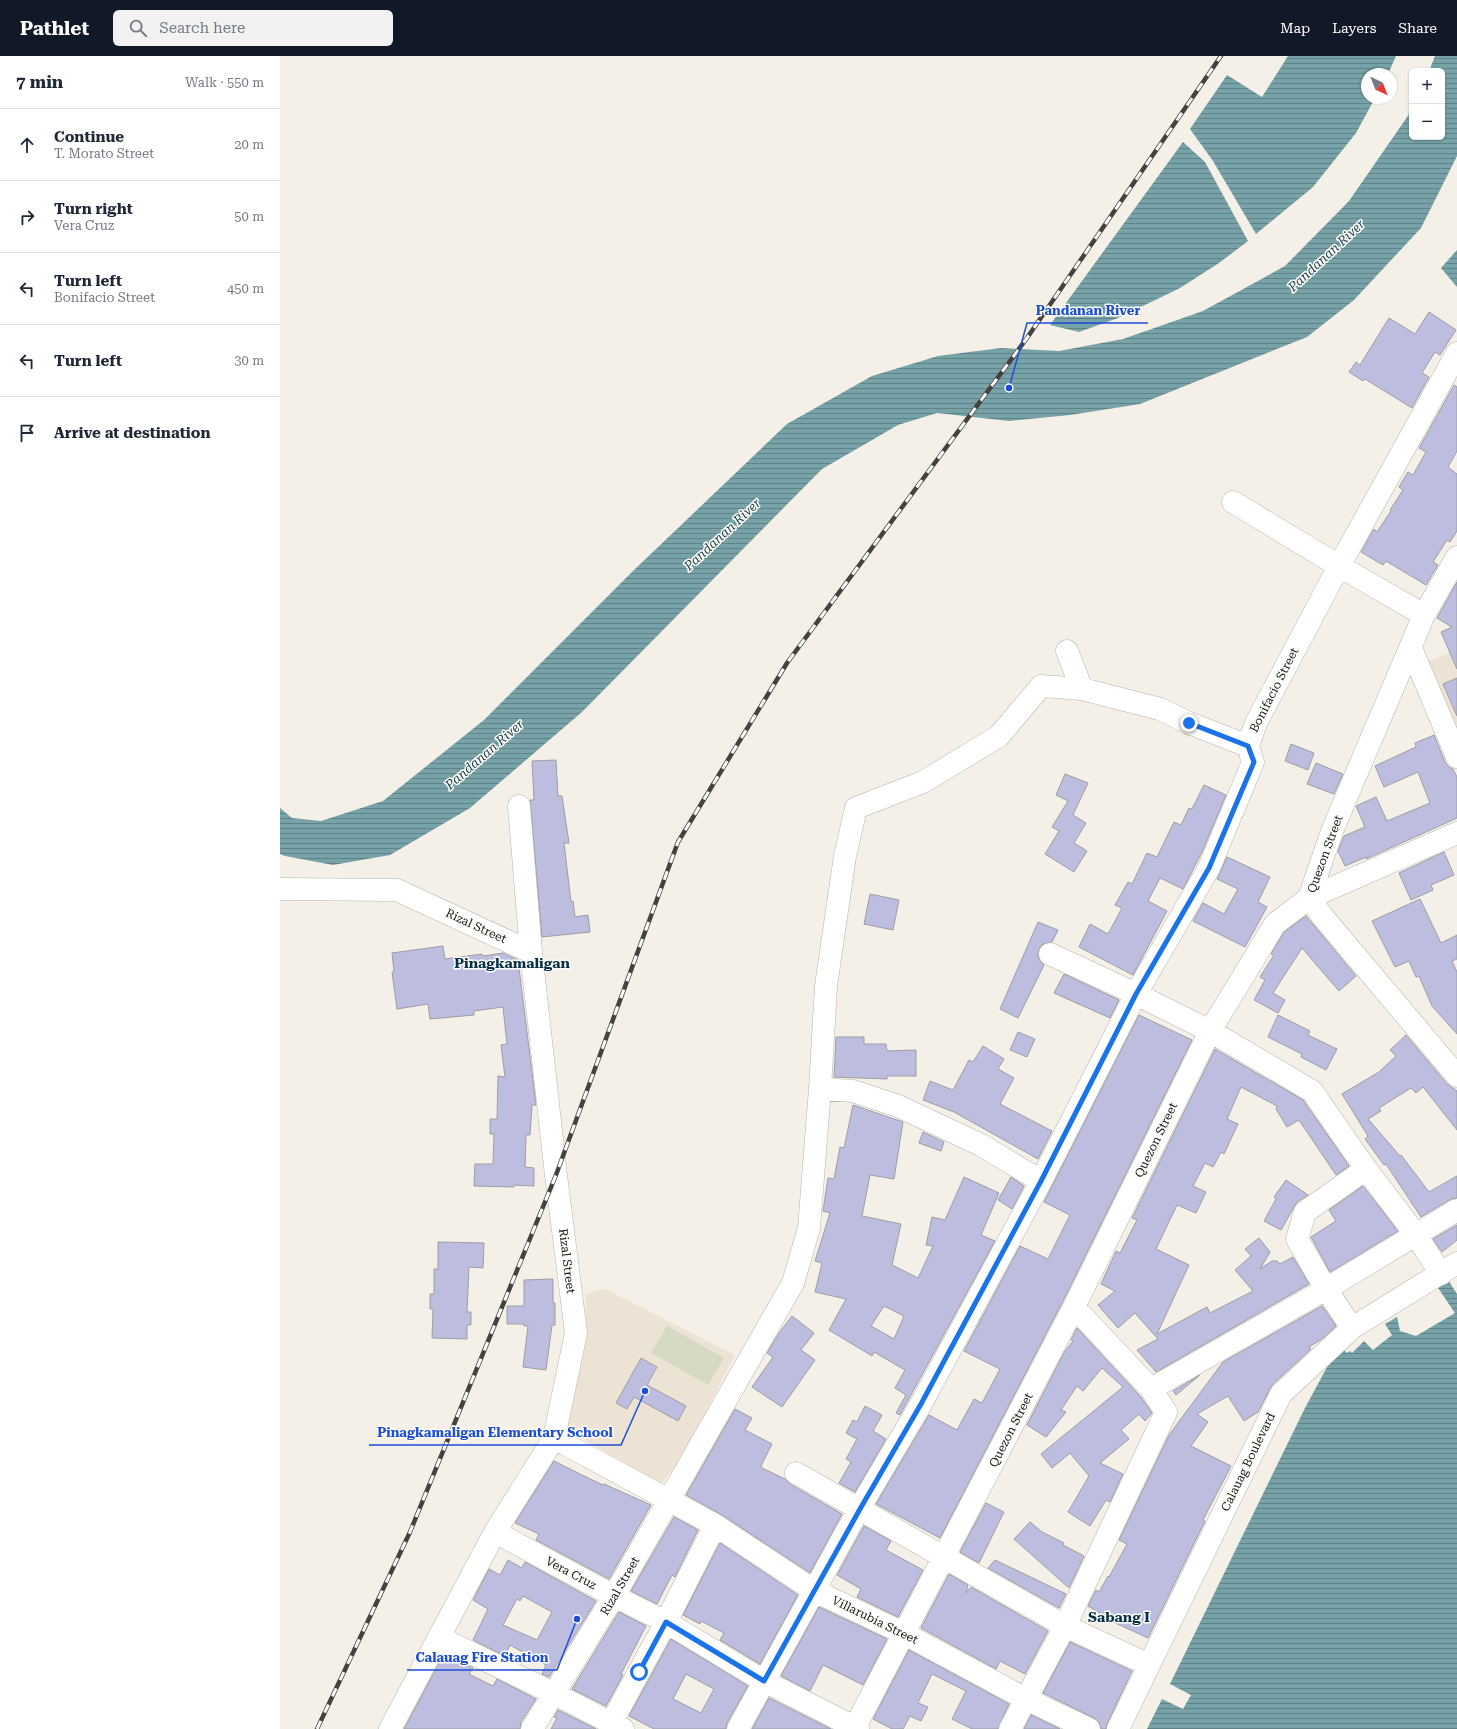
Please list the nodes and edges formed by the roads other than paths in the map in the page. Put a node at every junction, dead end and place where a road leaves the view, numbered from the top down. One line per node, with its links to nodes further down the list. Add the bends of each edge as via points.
1 (1457, 353): 4 (street, Bonifacio Street)
2 (1234, 502): 4 (street)
3 (1457, 557): 5 (street, Quezon Street)
4 (1339, 566): 5 (street); 9 (street, Bonifacio Street, via 1256,723)
5 (1424, 615): 6 (street, Quezon Street)
6 (1411, 648): 10 (street); 14 (street, Quezon Street, via 1332,831)
7 (1067, 652): 8 (street)
8 (1082, 689): 9 (street, via 1160,710); 20 (street, Rizal Street, via 1040,686 999,736 923,782 856,808 845,856 826,986)
9 (1248, 746): 17 (street, Bonifacio Street, via 1254,762 1209,868)
10 (1457, 757)
11 (518, 806): 15 (street)
12 (1457, 833): 14 (street)
13 (280, 889): 15 (street, Rizal Street, via 397,890)
14 (1309, 898): 18 (street, Quezon Street, via 1275,924); 19 (street)
15 (531, 952): 30 (street, Rizal Street, via 576,1333)
16 (1050, 954): 17 (street)
17 (1136, 994): 18 (street); 22 (street, Bonifacio Street)
18 (1210, 1031): 21 (street, via 1312,1091); 27 (street, Quezon Street)
19 (1457, 1076)
20 (820, 1089): 22 (street, via 854,1091 898,1106 981,1145); 32 (street, Rizal Street, via 809,1228 793,1283)
21 (1366, 1169): 24 (street); 26 (street, via 1305,1212 1297,1239)
22 (1041, 1181): 33 (street, Bonifacio Street, via 921,1404)
23 (1457, 1210): 24 (street)
24 (1416, 1235): 25 (street); 26 (street)
25 (1449, 1268): 28 (street, Calauag Boulevard)
26 (1326, 1289): 28 (street); 29 (street)
27 (1074, 1307): 29 (street); 36 (street, Quezon Street)
28 (1352, 1328): 43 (street, Calauag Boulevard, via 1281,1394)
29 (1152, 1389): 40 (street, via 1166,1412)
30 (554, 1438): 32 (street); 35 (street)
31 (796, 1473): 33 (street)
32 (668, 1501): 34 (street, Villarubia Street); 38 (street, Rizal Street)
33 (860, 1509): 36 (street); 37 (street, Bonifacio Street)
34 (715, 1525): 37 (street, Villarubia Street); 39 (street)
35 (495, 1532): 38 (street, Vera Cruz); 42 (street)
36 (944, 1557): 40 (street); 41 (street, Quezon Street)
37 (815, 1591): 41 (street, Villarubia Street); 44 (street, Bonifacio Street)
38 (614, 1596): 39 (street, Vera Cruz); 45 (street, Rizal Street)
39 (666, 1622): 44 (street, Vera Cruz); 47 (street)
40 (1065, 1626): 43 (street); 46 (street)
41 (903, 1633): 46 (street, Villarubia Street); 48 (street, Quezon Street)
42 (440, 1638): 45 (street); 49 (street)
43 (1149, 1664): 54 (street, Calauag Boulevard)
44 (764, 1681): 48 (street, Vera Cruz); 51 (street, Bonifacio Street)
45 (555, 1694): 47 (street); 50 (street, Rizal Street)
46 (1026, 1699): 52 (street); 53 (street, Villarubia Street)
47 (614, 1727)
48 (855, 1728)
49 (390, 1729)
50 (532, 1729)
51 (738, 1729)
52 (1010, 1729)
53 (1089, 1729)
54 (1118, 1729)

